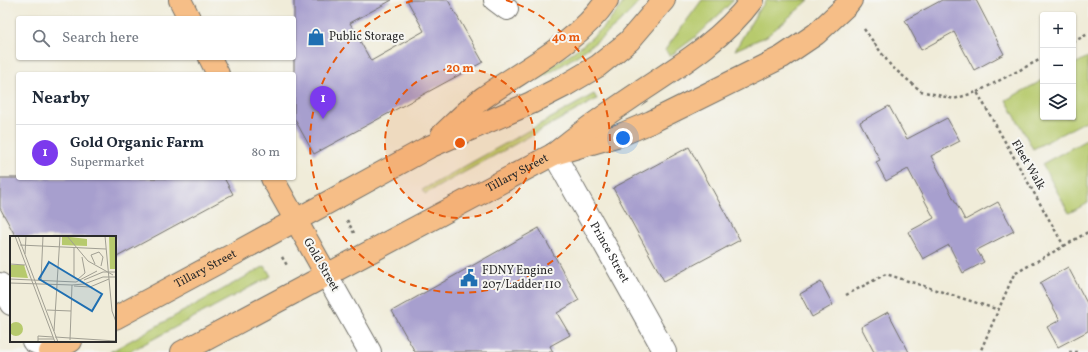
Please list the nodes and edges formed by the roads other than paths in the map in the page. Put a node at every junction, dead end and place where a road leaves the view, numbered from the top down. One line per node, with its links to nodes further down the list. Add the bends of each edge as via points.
1 (180, 0): 6 (main road)
2 (607, 0): 9 (main road, via 584,27 558,49 481,100)
3 (664, 0): 9 (main road, Tillary Street, via 629,41 598,66 531,103)
4 (752, 0): 10 (main road, via 700,53 606,115)
5 (851, 0): 10 (main road, Tillary Street, via 816,34 782,57 651,122 620,135)
6 (188, 16)
7 (211, 60): 8 (main road)
8 (217, 72)
9 (429, 147): 12 (main road, Tillary Street)
10 (554, 154): 13 (main road, Tillary Street); 21 (street, Prince Street)
11 (273, 180): 12 (main road, Gold Street)
12 (296, 220): 13 (main road, Gold Street); 16 (main road, Tillary Street)
13 (326, 274): 19 (main road, Tillary Street); 20 (street, Gold Street)
14 (0, 284): 15 (street)
15 (10, 302)
16 (116, 317)
17 (37, 342): 18 (street)
18 (58, 348)
19 (182, 352)
20 (370, 352)
21 (665, 352)

